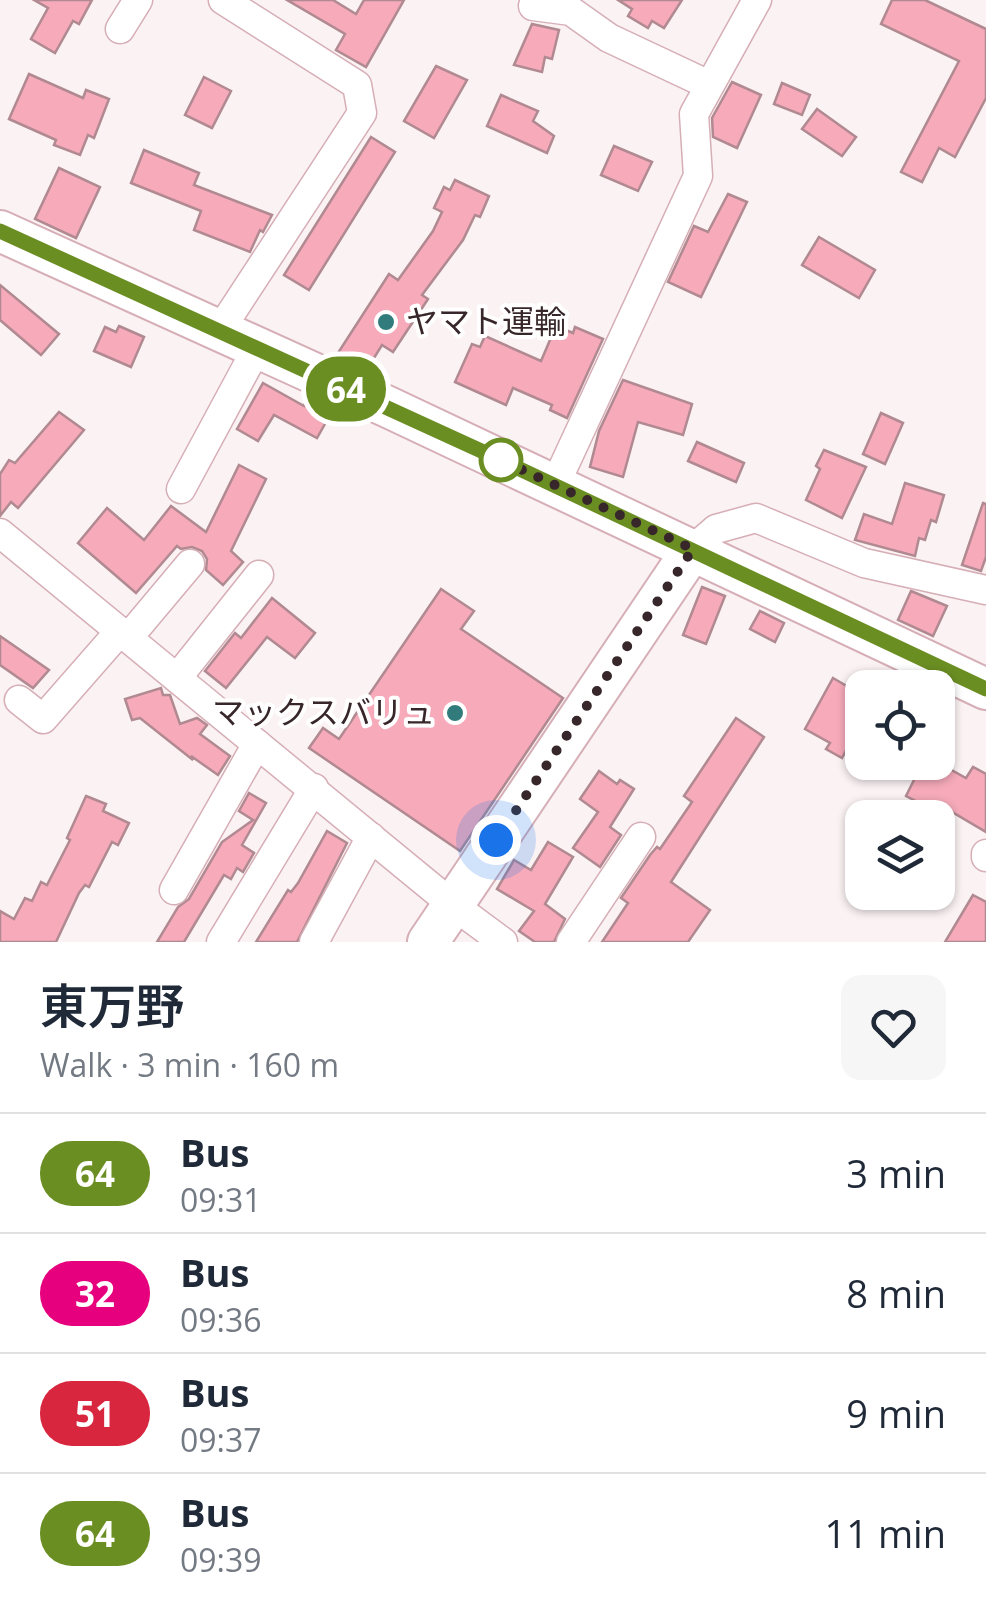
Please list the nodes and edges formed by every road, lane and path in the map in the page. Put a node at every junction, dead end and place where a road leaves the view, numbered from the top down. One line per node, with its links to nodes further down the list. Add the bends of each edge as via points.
1 (138, 0): 5 (street)
2 (223, 0): 8 (street, via 357,85 362,113)
3 (757, 0): 6 (street)
4 (532, 6): 6 (street, via 571,11 609,38)
5 (120, 30)
6 (709, 86): 10 (street, via 694,114 698,176)
7 (0, 231): 8 (main road)
8 (220, 330): 9 (main road)
9 (257, 348): 10 (main road); 11 (street)
10 (555, 485): 13 (main road)
11 (181, 489)
12 (0, 532): 17 (street)
13 (693, 549): 16 (street, via 716,529 756,518 864,563); 19 (main road); 26 (main road)
14 (190, 564): 17 (street)
15 (259, 575): 18 (street)
16 (986, 590)
17 (124, 634): 18 (street); 20 (street, via 43,719)
18 (177, 678): 21 (street)
19 (986, 689)
20 (18, 700)
21 (257, 744): 22 (street); 25 (street)
22 (314, 788): 23 (street); 27 (street)
23 (371, 837): 26 (street); 28 (street)
24 (640, 837): 31 (street)
25 (174, 890)
26 (453, 905): 29 (main road); 30 (street)
27 (221, 942)
28 (314, 942)
29 (428, 942)
30 (503, 942)
31 (570, 942)

